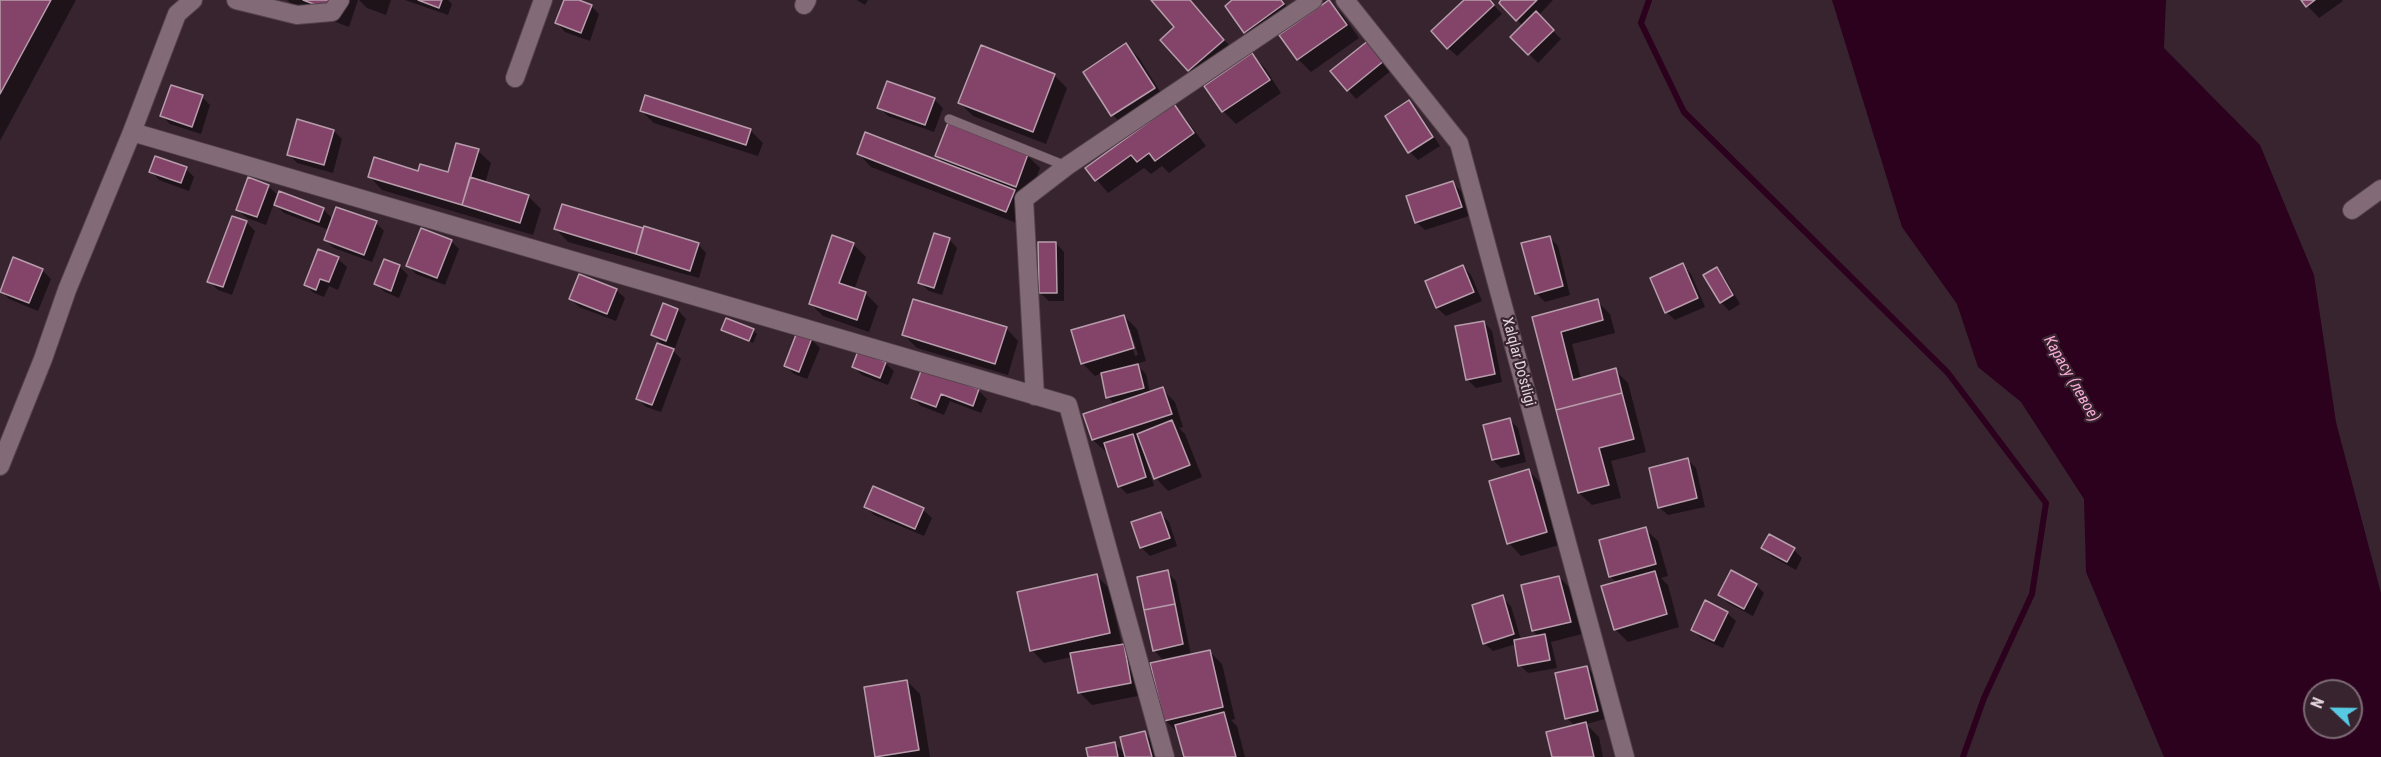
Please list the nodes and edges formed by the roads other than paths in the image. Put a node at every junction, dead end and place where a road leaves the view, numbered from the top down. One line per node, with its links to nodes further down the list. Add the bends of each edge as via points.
1 (193, 0): 9 (street, via 177,14)
2 (236, 0): 3 (street, via 297,15 332,12)
3 (340, 0)
4 (543, 0): 7 (street)
5 (1313, 0): 10 (street)
6 (1345, 0): 16 (street, Xalqlar Do'stligi, via 1459,143)
7 (515, 78)
8 (949, 119): 10 (lane)
9 (132, 132): 13 (street); 14 (street)
10 (1066, 166): 13 (street, via 1024,199)
11 (2381, 189): 12 (street)
12 (2352, 210)
13 (1035, 396): 15 (street, via 1068,405)
14 (0, 466)
15 (1165, 757)
16 (1625, 757)

